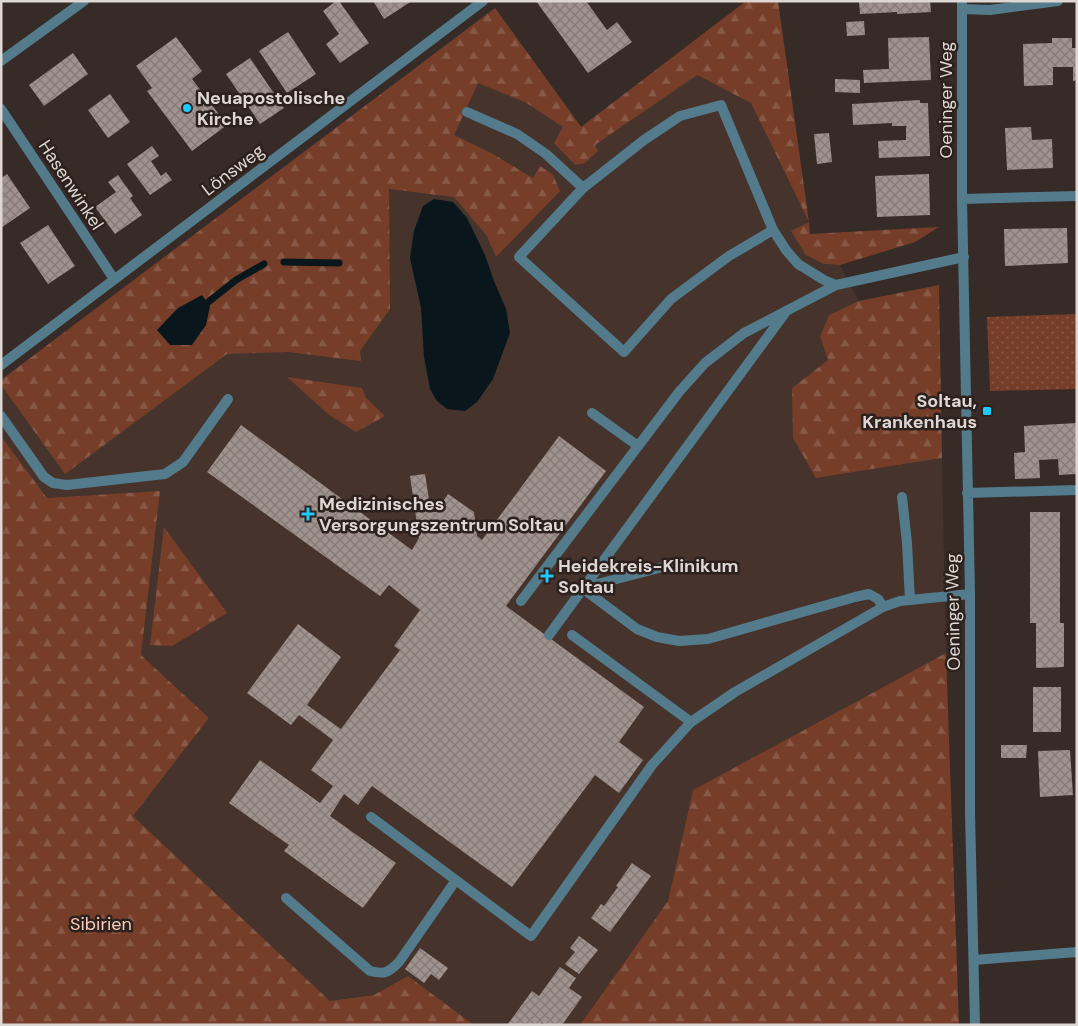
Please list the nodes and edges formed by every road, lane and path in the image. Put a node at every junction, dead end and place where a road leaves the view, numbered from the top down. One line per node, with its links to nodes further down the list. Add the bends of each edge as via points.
1 (84, 1): 5 (street)
2 (484, 1): 13 (street, Lönsweg)
3 (1058, 1): 4 (street, via 990,10)
4 (962, 5): 10 (street, Oeninger Weg)
5 (1, 61)
6 (1, 108): 13 (street, Hasenwinkel)
7 (467, 112): 8 (street, via 524,139 546,154)
8 (583, 188): 11 (street, via 680,116 721,105); 11 (street, via 519,257 624,352 671,299 729,256)
9 (1077, 196): 10 (street)
10 (962, 199): 12 (street, Oeninger Weg)
11 (773, 230): 14 (street, via 798,264)
12 (964, 257): 14 (street); 22 (street, Oeninger Weg)
13 (114, 279): 16 (street, Lönsweg)
14 (836, 285): 15 (street)
15 (787, 310): 20 (street, via 744,333 705,363); 25 (street)
16 (1, 365)
17 (228, 399): 19 (street, via 183,462 165,474 67,485 53,483 44,477)
18 (592, 413): 20 (street)
19 (1, 416)
20 (638, 446): 28 (street)
21 (1077, 490): 22 (street)
22 (967, 493): 26 (street, Oeninger Weg)
23 (902, 497): 27 (street)
24 (682, 562): 25 (street)
25 (582, 588): 29 (street, via 637,629 679,641 708,639 869,594); 30 (street)
26 (970, 594): 27 (street); 37 (street, Oeninger Weg)
27 (910, 600): 29 (street)
28 (521, 601)
29 (883, 607): 32 (street, via 735,692)
30 (549, 635)
31 (572, 635): 32 (street)
32 (691, 722): 34 (street, via 652,766 531,936)
33 (370, 817): 34 (street)
34 (456, 880): 35 (street, via 399,962 382,974 370,971)
35 (286, 898)
36 (1077, 952): 37 (street)
37 (974, 960): 38 (street, Oeninger Weg)
38 (975, 1025)

